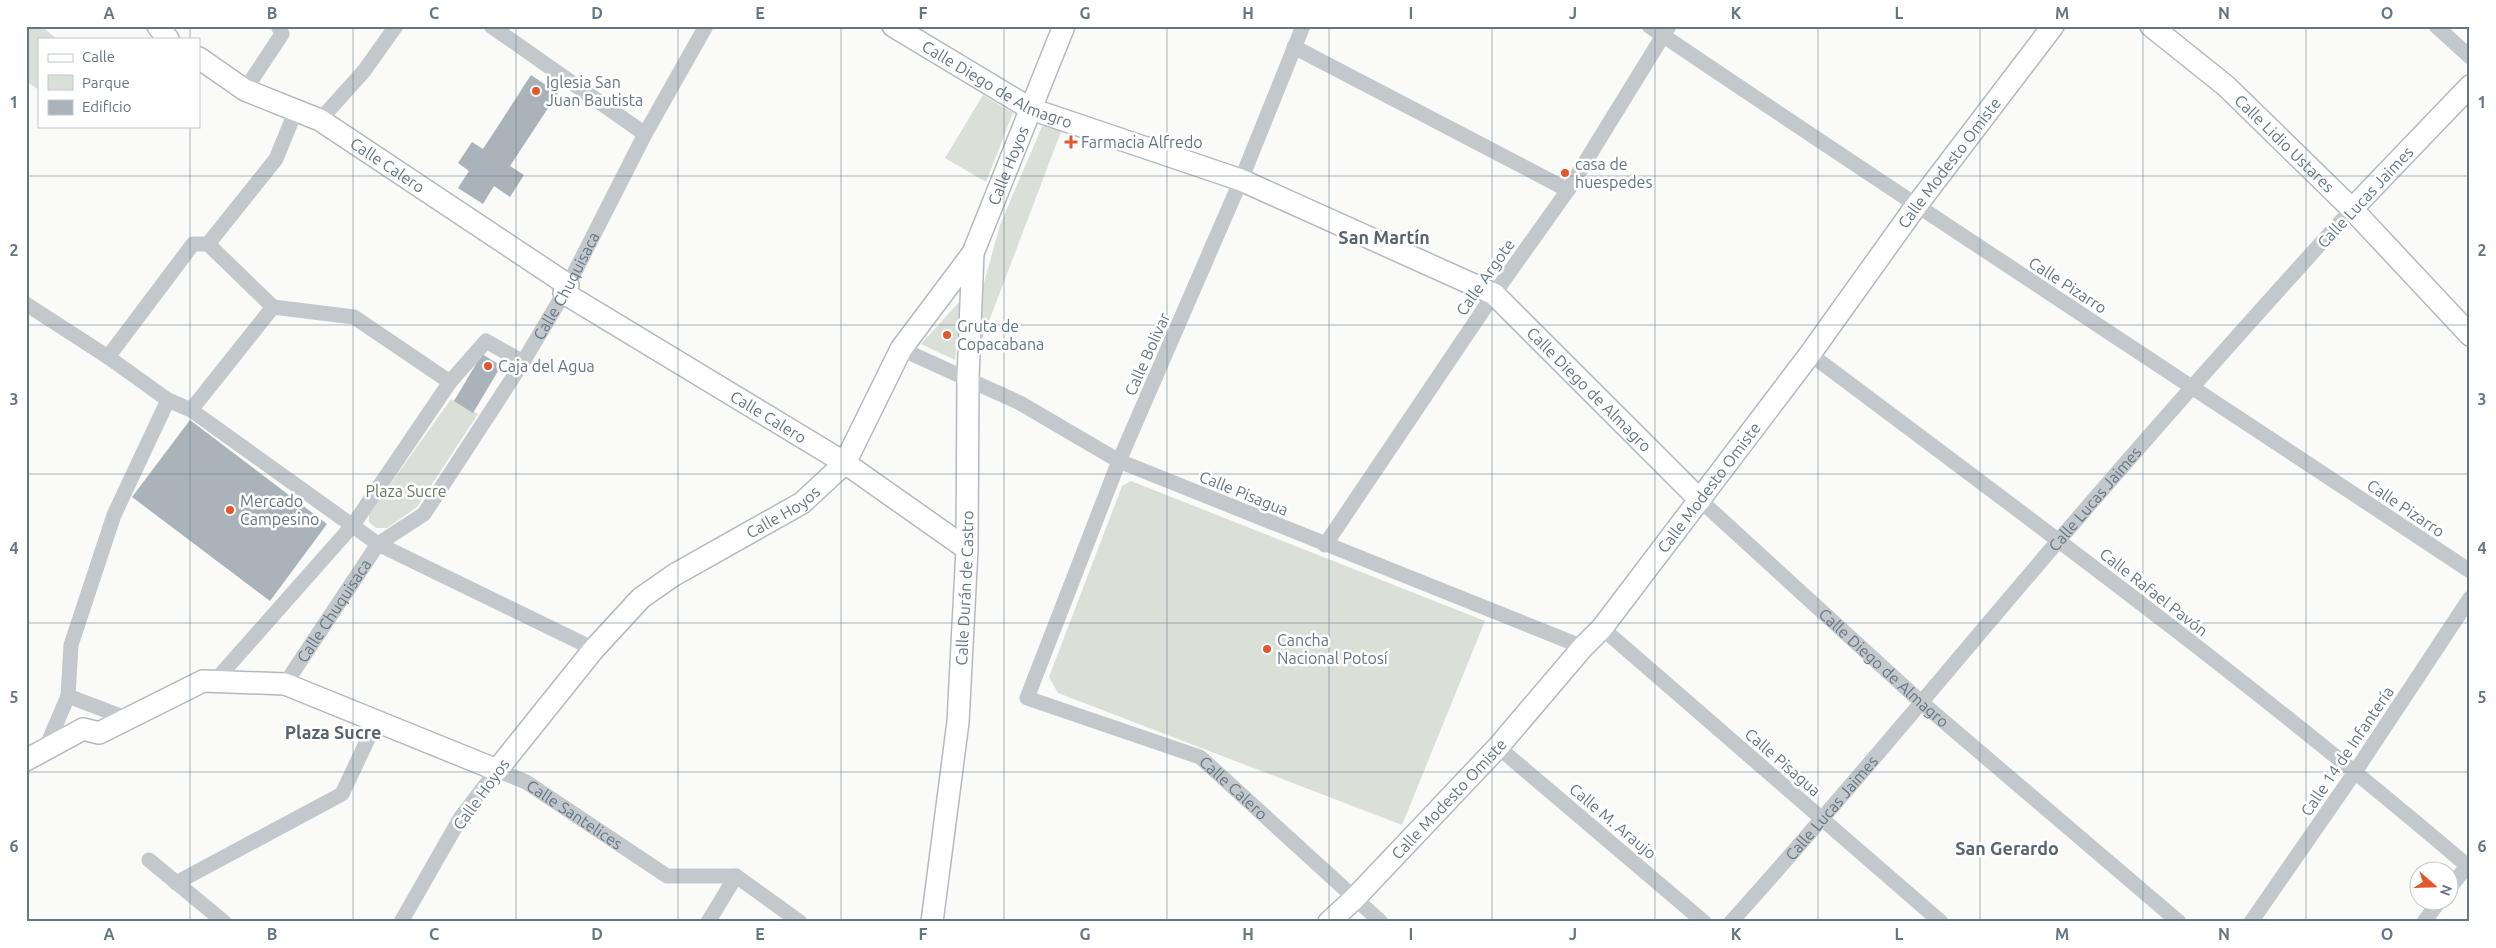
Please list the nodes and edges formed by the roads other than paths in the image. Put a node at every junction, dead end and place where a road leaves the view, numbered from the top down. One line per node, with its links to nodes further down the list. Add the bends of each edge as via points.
1 (158, 26): 14 (main road)
2 (278, 26): 19 (street, via 282,34)
3 (396, 26): 22 (street, via 364,71)
4 (491, 26): 23 (street)
5 (706, 26): 23 (street, Calle Chuquisaca)
6 (893, 26): 20 (main road, Calle Diego de Almagro)
7 (1064, 26): 20 (main road, Calle Hoyos)
8 (1303, 26): 15 (street, Calle Bolivar)
9 (1648, 26): 13 (street, Calle Pizarro)
10 (2053, 26): 26 (main road, Calle Modesto Omiste)
11 (2151, 26): 27 (main road, Calle Lidio Ustares, via 2226,86)
12 (2436, 26): 16 (street)
13 (1666, 31): 25 (street, Calle Argote); 26 (street, Calle Pizarro)
14 (167, 38)
15 (1294, 46): 24 (street, Calle Bolivar); 25 (street)
16 (2470, 58)
17 (200, 59): 19 (main road, Calle Calero)
18 (2470, 86): 27 (main road, Calle Lucas Jaimes)
19 (245, 90): 21 (main road, Calle Calero)
20 (1031, 109): 24 (main road, Calle Diego de Almagro); 29 (main road, Calle Hoyos)
21 (296, 110): 22 (main road, Calle Calero); 28 (street, via 276,159)
22 (320, 120): 30 (main road, Calle Calero)
23 (645, 134): 30 (street, Calle Chuquisaca)
24 (1241, 180): 31 (main road, Calle Diego de Almagro); 44 (street, Calle Bolivar)
25 (1568, 190): 31 (street, Calle Argote)
26 (1916, 206): 36 (main road, Calle Modesto Omiste); 41 (street, Calle Pizarro)
27 (2352, 209): 34 (main road, Calle Lidio Ustares); 41 (street, Calle Lucas Jaimes)
28 (208, 244): 33 (street); 37 (street, via 193,244)
29 (973, 253): 35 (main road, Calle Hoyos); 39 (main road, Calle Durán de Castro)
30 (566, 289): 38 (street, Calle Chuquisaca); 45 (main road, Calle Calero)
31 (1494, 294): 46 (main road, Calle Diego de Almagro); 50 (street, Calle Argote)
32 (26, 304): 37 (street)
33 (273, 307): 40 (street, via 354,317); 43 (street)
34 (2470, 335)
35 (901, 349): 39 (street, Calle Pisagua); 45 (main road, Calle Hoyos)
36 (1810, 354): 46 (main road, Calle Modesto Omiste); 48 (street, Calle Rafael Pavón)
37 (108, 357): 42 (street)
38 (523, 362): 40 (street, via 486,341); 49 (street, Calle Chuquisaca, via 424,514)
39 (968, 378): 44 (street, Calle Pisagua, via 1020,403); 51 (main road, Calle Durán de Castro)
40 (450, 382): 47 (street)
41 (2192, 386): 48 (street, Calle Lucas Jaimes); 52 (street, Calle Pizarro)
42 (168, 400): 43 (street); 59 (street, via 111,524 71,645)
43 (191, 410): 47 (street)
44 (1119, 460): 50 (street, Calle Pisagua); 60 (street, Calle Bolivar)
45 (845, 463): 51 (main road, Calle Calero); 56 (main road, Calle Hoyos, via 802,503 674,575 641,598)
46 (1700, 500): 54 (main road, Calle Modesto Omiste); 61 (street, Calle Diego de Almagro)
47 (353, 525): 49 (street); 57 (street)
48 (2059, 540): 61 (street, Calle Lucas Jaimes); 67 (street, Calle Rafael Pavón)
49 (378, 544): 56 (street); 58 (street, Calle Chuquisaca)
50 (1325, 545): 55 (street, Calle Pisagua)
51 (967, 548): 80 (main road, Calle Durán de Castro, via 958,722)
52 (2470, 572)
53 (2470, 598): 67 (street, Calle 14 de Infantería)
54 (1602, 628): 55 (main road, Calle Modesto Omiste); 68 (street, Calle Pisagua)
55 (1583, 647): 64 (main road, Calle Modesto Omiste)
56 (594, 649): 66 (main road, Calle Hoyos)
57 (214, 682): 58 (main road); 62 (main road, via 203,681)
58 (285, 684): 63 (main road, Calle Santelices)
59 (68, 696): 62 (street); 65 (street)
60 (1027, 698): 74 (street, Calle Calero, via 1200,757)
61 (1921, 702): 68 (street, Calle Lucas Jaimes); 86 (street, Calle Diego de Almagro)
62 (128, 719): 65 (main road, via 99,733 83,730)
63 (376, 722): 66 (main road, Calle Santelices); 73 (street, via 342,794)
64 (1498, 747): 74 (main road, Calle Modesto Omiste); 83 (street, Calle M. Araujo)
65 (35, 755)
66 (497, 770): 71 (street, Calle Santelices, via 526,782 666,876); 77 (street, Calle Hoyos, via 460,818)
67 (2355, 772): 70 (street, Calle Rafael Pavón); 87 (street, Calle 14 de Infantería)
68 (1823, 820): 84 (street, Calle Lucas Jaimes); 85 (street, Calle Pisagua)
69 (149, 860): 73 (street)
70 (2469, 867): 72 (street)
71 (736, 876): 78 (street); 79 (street)
72 (2458, 879)
73 (176, 882): 76 (street)
74 (1354, 899): 81 (main road, Calle Modesto Omiste); 82 (street, Calle Calero)
75 (2433, 910): 88 (street)
76 (224, 922)
77 (401, 922)
78 (708, 922)
79 (800, 922)
80 (932, 922)
81 (1329, 922)
82 (1381, 922)
83 (1704, 922)
84 (1731, 922)
85 (1941, 922)
86 (2179, 922)
87 (2251, 922)
88 (2424, 922)

